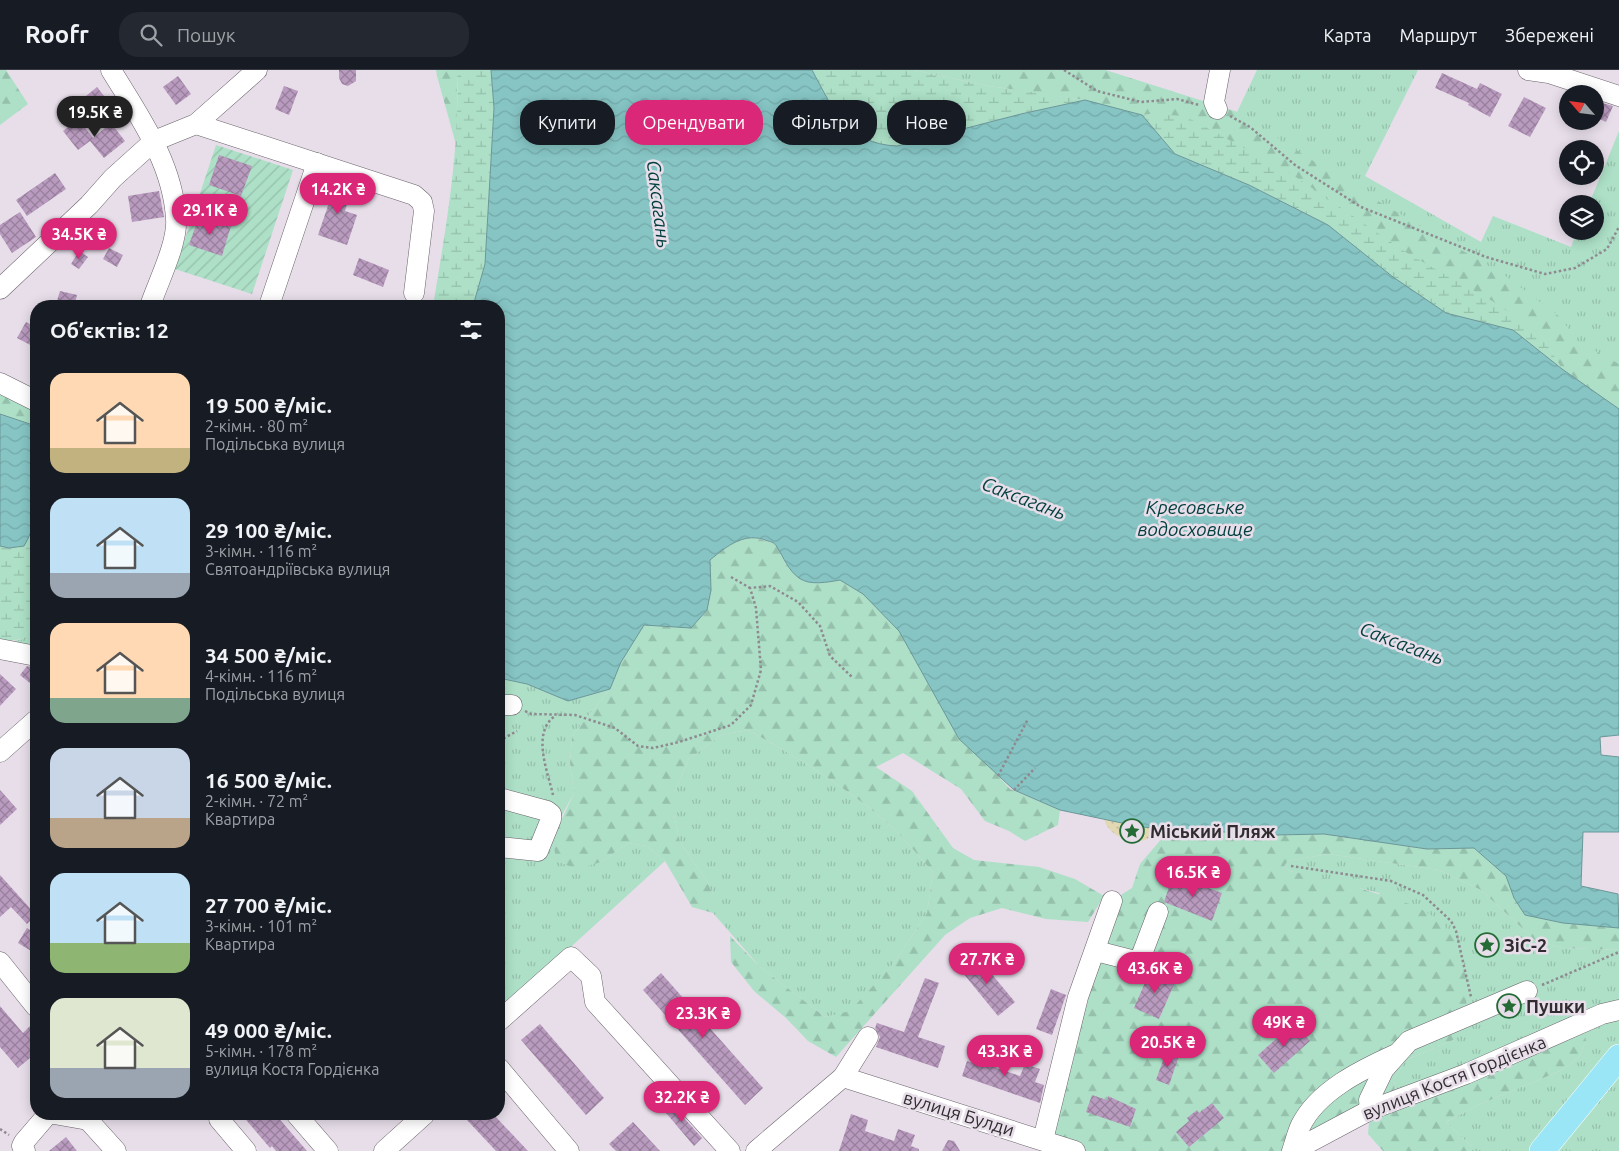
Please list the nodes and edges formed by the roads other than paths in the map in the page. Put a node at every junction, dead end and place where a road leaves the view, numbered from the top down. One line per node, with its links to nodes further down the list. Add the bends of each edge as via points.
1 (111, 70): 8 (street)
2 (257, 70): 7 (street)
3 (1220, 70): 6 (street, via 1214,102)
4 (1528, 70): 5 (street, via 1549,73)
5 (1619, 96)
6 (1217, 110)
7 (196, 124): 8 (street); 9 (street)
8 (154, 141): 10 (street); 12 (street, via 176,219 174,237)
9 (317, 163): 11 (street, via 414,195 422,202 424,212); 13 (street)
10 (4, 282)
11 (414, 294)
12 (152, 300)
13 (271, 300)
14 (0, 383): 15 (street)
15 (30, 397)
16 (0, 649): 17 (street)
17 (30, 655)
18 (30, 725): 19 (street)
19 (0, 752)
20 (505, 800): 21 (street, via 551,814 538,851)
21 (505, 848)
22 (1112, 901): 24 (street)
23 (1158, 912): 24 (street, via 1139,962)
24 (1096, 951): 41 (street, via 1078,996)
25 (0, 962): 27 (street)
26 (1527, 991): 31 (street, via 1409,1041)
27 (30, 1000)
28 (1619, 1010): 35 (street, вулиця Костя Гордієнка, via 1602,1014 1466,1074)
29 (505, 1016): 48 (street, via 571,957 592,976 595,1002)
30 (868, 1037): 34 (street)
31 (1395, 1054): 35 (street, via 1375,1084 1369,1100); 51 (street, via 1345,1081 1318,1102 1301,1124)
32 (1619, 1056): 52 (main road)
33 (505, 1075): 47 (street)
34 (843, 1077): 41 (street, вулиця Булди); 49 (street)
35 (1370, 1110): 51 (street, вулиця Костя Гордієнка)
36 (43, 1120): 43 (street, via 24,1142)
37 (88, 1120): 44 (street)
38 (220, 1120): 45 (street)
39 (301, 1120): 46 (street)
40 (419, 1120): 42 (street)
41 (1044, 1140): 50 (street, вулиця Булди)
42 (392, 1149)
43 (25, 1151)
44 (116, 1151)
45 (245, 1151)
46 (328, 1151)
47 (570, 1151)
48 (730, 1151)
49 (756, 1151)
50 (1076, 1151)
51 (1292, 1151)
52 (1542, 1151)

